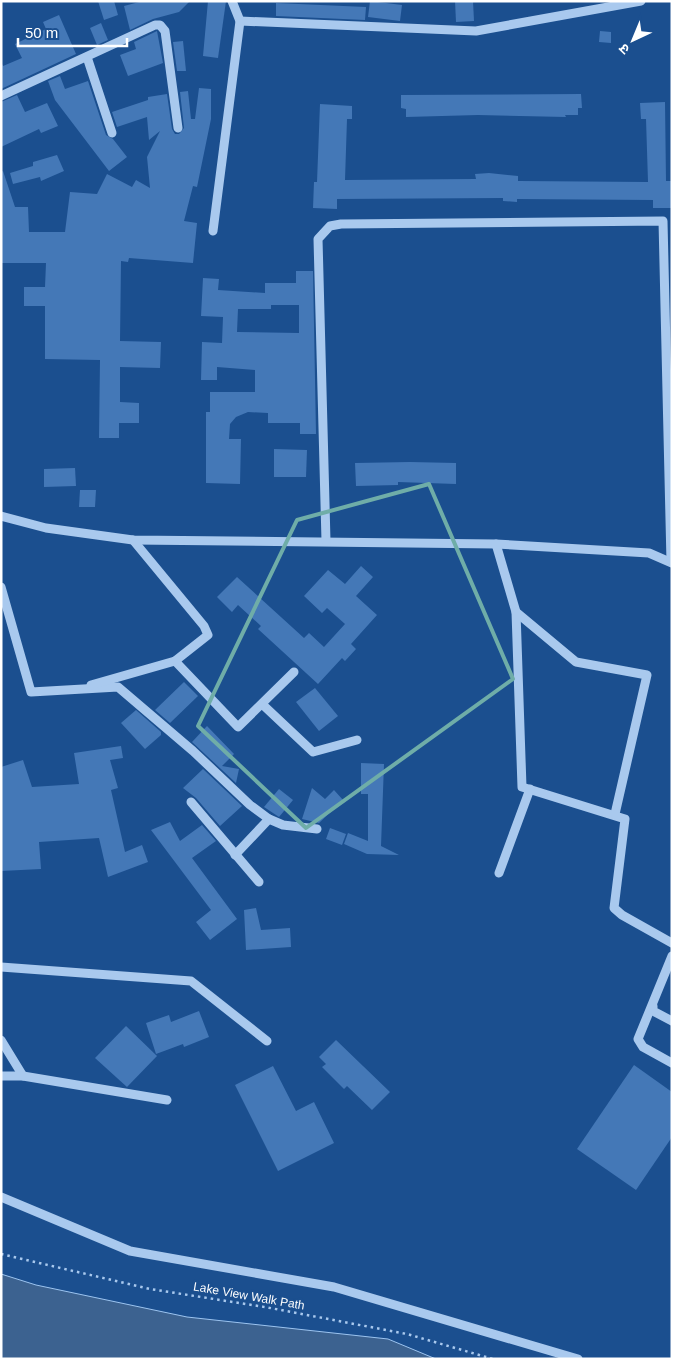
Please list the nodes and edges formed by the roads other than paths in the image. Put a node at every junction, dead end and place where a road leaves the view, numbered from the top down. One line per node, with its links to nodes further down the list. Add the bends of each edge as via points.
1 (232, 1): 3 (street)
2 (641, 1): 3 (street, via 476,31)
3 (240, 21): 8 (street)
4 (87, 57): 5 (street); 6 (street, via 160,25 164,31); 7 (street)
5 (1, 96)
6 (178, 128)
7 (112, 133)
8 (213, 231)
9 (1, 516): 10 (street, via 46,528)
10 (133, 540): 11 (street); 16 (street, via 208,635)
11 (326, 541): 12 (street); 13 (street, via 318,239 330,226 663,221)
12 (496, 544): 13 (street, via 649,553); 15 (street)
13 (672, 562)
14 (1, 587): 18 (street, via 31,692)
15 (516, 612): 21 (street, via 522,787); 23 (street, via 576,662 647,675)
16 (175, 661): 18 (street); 19 (street, via 238,727)
17 (294, 672): 19 (street)
18 (74, 690): 24 (street, via 118,687 193,751 250,806)
19 (262, 704): 20 (street, via 313,752)
20 (357, 740)
21 (530, 789): 23 (street); 27 (street)
22 (191, 802): 26 (street)
23 (614, 814): 29 (street, via 625,819 614,908)
24 (269, 819): 25 (street, via 283,825); 26 (street)
25 (317, 829)
26 (235, 855): 28 (street)
27 (499, 873)
28 (259, 882)
29 (672, 943)
30 (672, 956): 32 (street)
31 (1, 967): 35 (street, via 191,981)
32 (653, 1006): 33 (street, via 653,1010); 36 (street, via 639,1034 639,1043)
33 (672, 1021)
34 (1, 1040): 38 (street)
35 (267, 1041)
36 (672, 1063)
37 (1, 1076): 38 (street)
38 (23, 1076): 39 (street)
39 (167, 1100)
40 (1, 1197): 41 (street, via 130,1251 334,1287)
41 (578, 1359)

